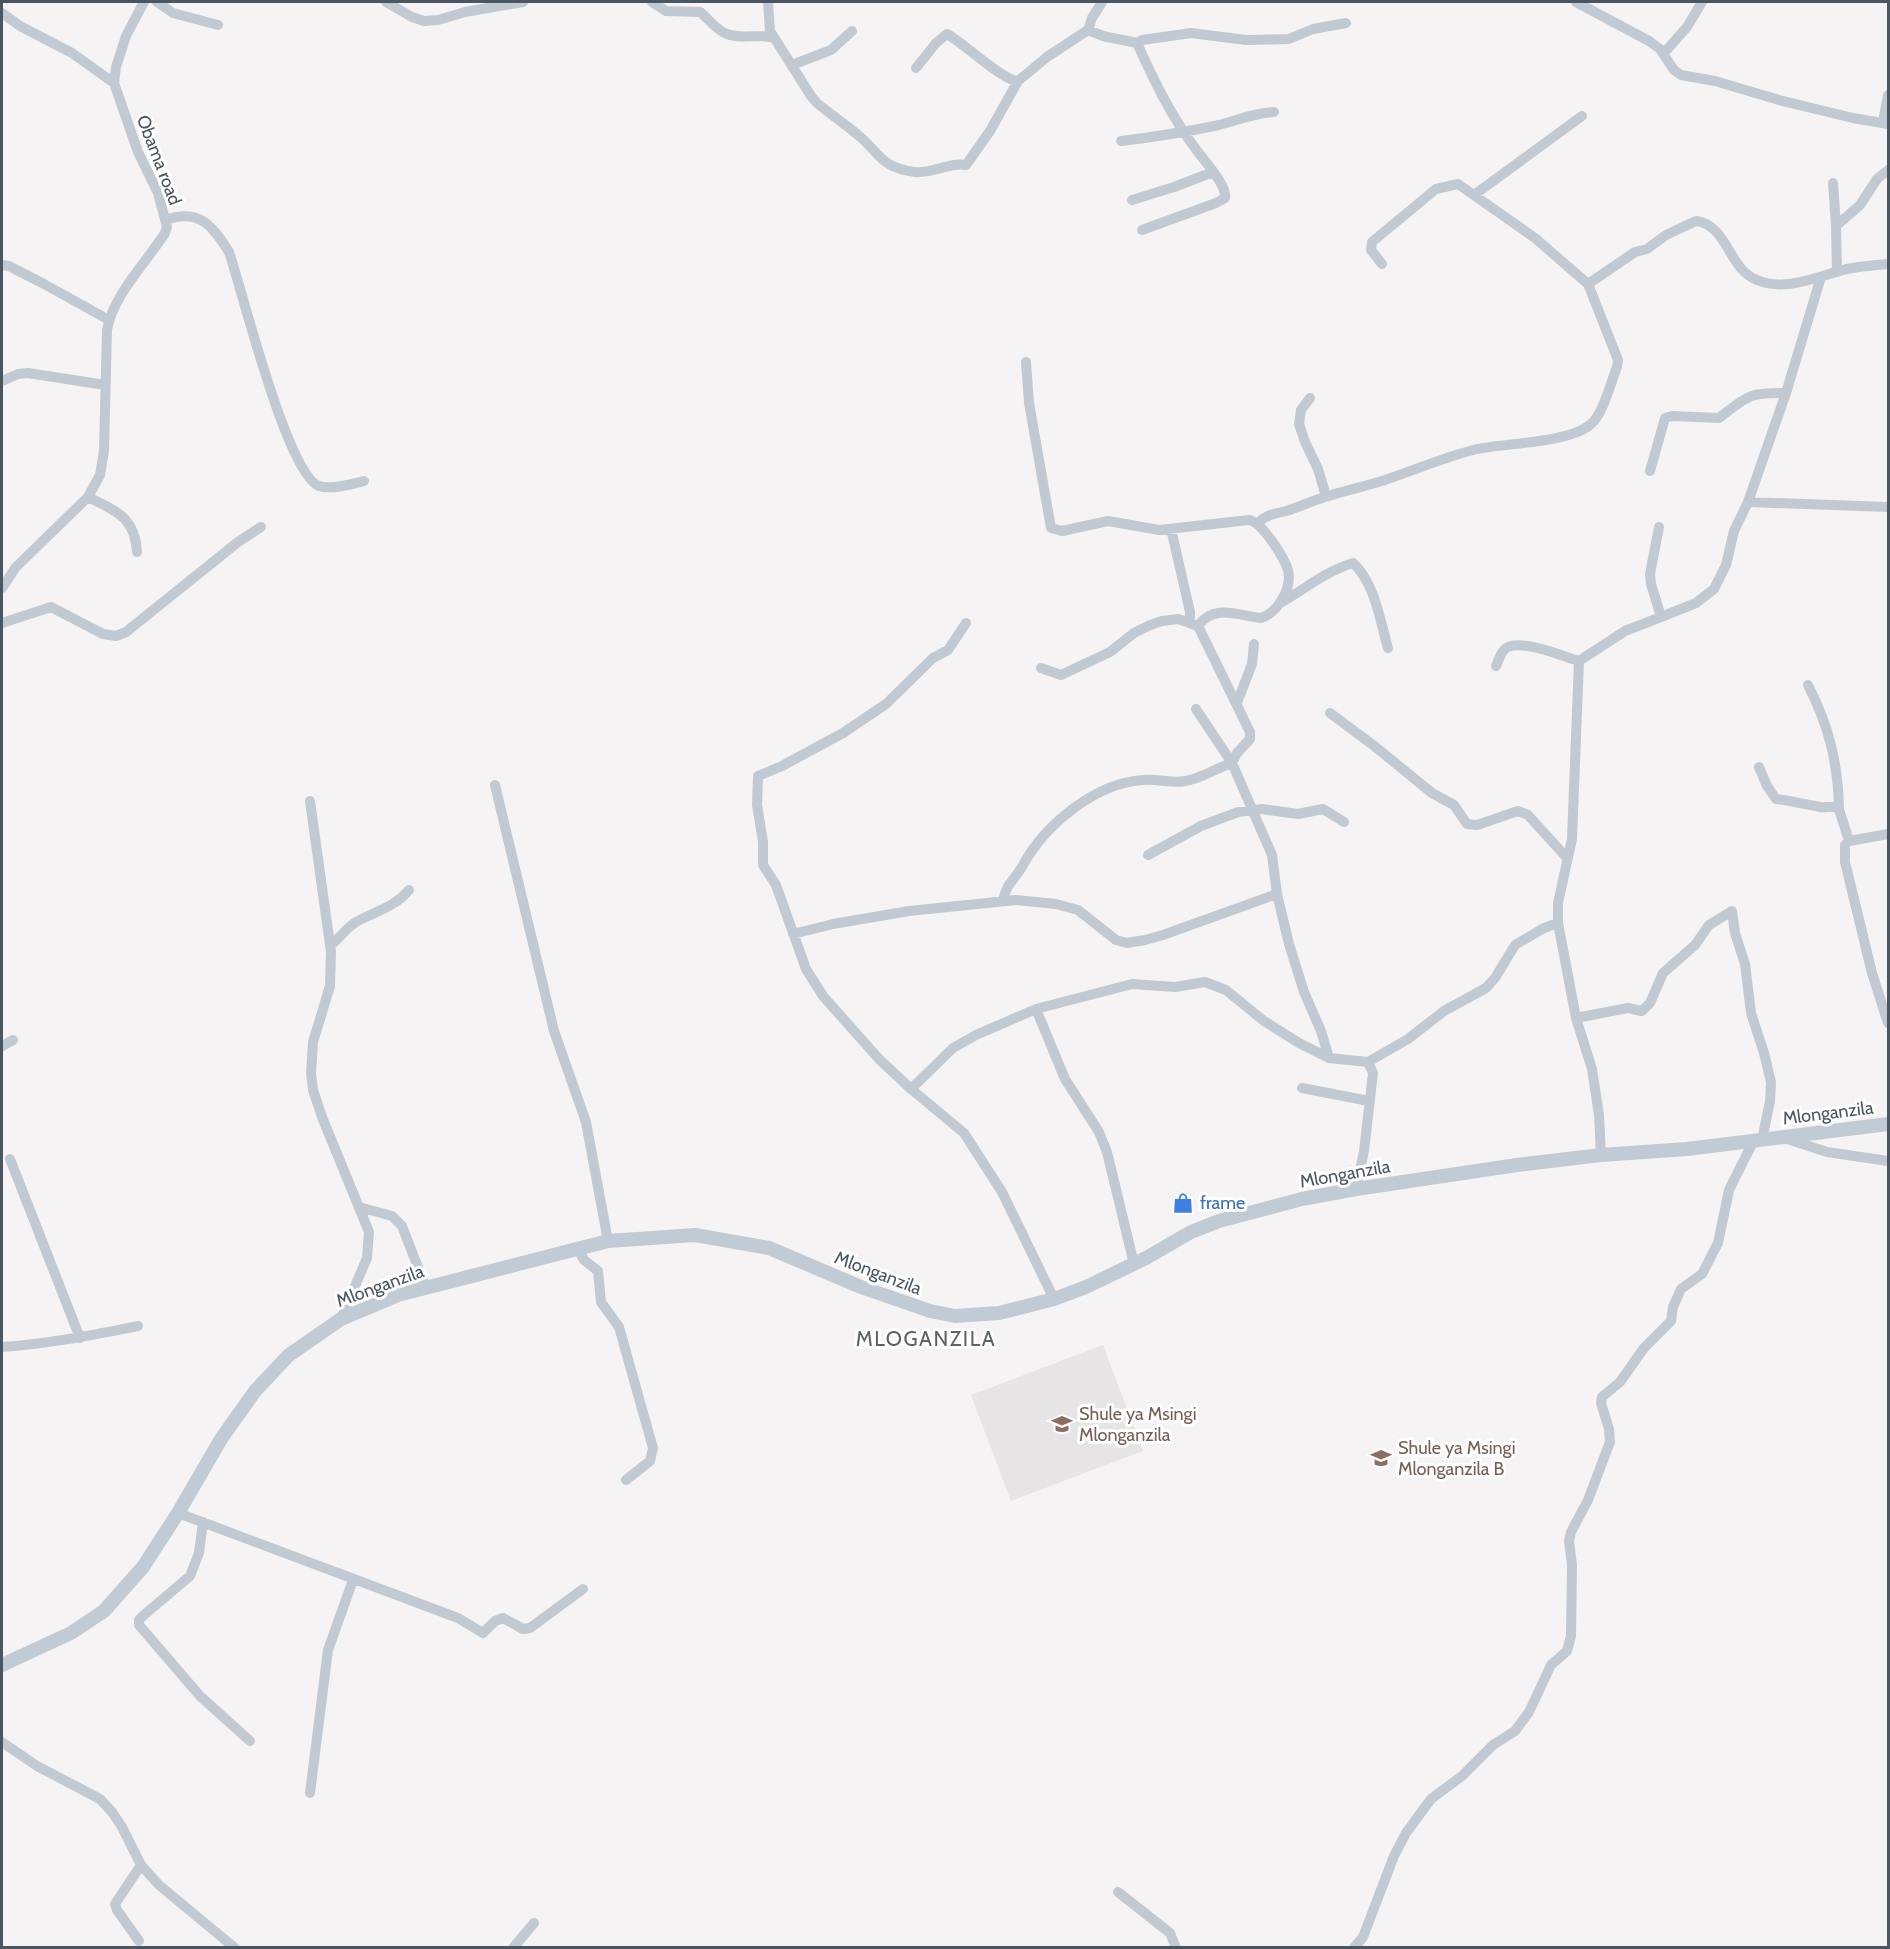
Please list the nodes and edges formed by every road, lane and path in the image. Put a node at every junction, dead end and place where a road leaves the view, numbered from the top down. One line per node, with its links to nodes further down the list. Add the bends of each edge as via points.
1 (144, 2): 22 (street, via 126,36)
2 (157, 2): 13 (street, via 173,13)
3 (386, 2): 10 (street, via 424,21)
4 (523, 2): 10 (street)
5 (652, 2): 16 (street, via 666,11 700,12 729,35 763,34)
6 (768, 2): 16 (street)
7 (1102, 2): 14 (street)
8 (1576, 2): 18 (street, via 1649,40)
9 (1702, 2): 18 (street)
10 (494, 4)
11 (2, 13): 22 (street, via 72,53)
12 (1346, 23): 17 (street, via 1313,29 1289,39 1246,40 1191,33)
13 (218, 25)
14 (1088, 30): 17 (street); 21 (street)
15 (852, 31): 19 (street, via 831,50)
16 (774, 38): 19 (street)
17 (1137, 43): 27 (street)
18 (1664, 53): 26 (street, via 1681,75)
19 (792, 65): 21 (street, via 817,103 860,136 885,163 899,170 926,173 966,165)
20 (916, 68): 21 (street, via 947,34 1005,78)
21 (1018, 81)
22 (114, 84): 34 (street, Obama road)
23 (1888, 95): 26 (street)
24 (1274, 112): 27 (street, via 1256,112)
25 (1582, 116): 32 (street)
26 (1886, 123)
27 (1183, 132): 28 (street); 30 (street)
28 (1121, 141)
29 (1888, 170): 35 (street, via 1877,179 1866,199)
30 (1213, 172): 33 (street); 36 (street, via 1224,188 1224,198)
31 (1833, 183): 35 (street)
32 (1474, 195): 37 (street, via 1458,184 1436,189 1372,242 1371,250); 42 (street, via 1536,237)
33 (1132, 200)
34 (165, 220): 43 (street, Obama road, via 165,233 122,293); 50 (street, via 200,218 216,230 229,252 272,398 312,481 327,487)
35 (1836, 226): 40 (street)
36 (1142, 230)
37 (1382, 264)
38 (1888, 264): 40 (street)
39 (2, 265): 43 (street)
40 (1837, 272): 41 (street)
41 (1821, 277): 42 (street, via 1781,285 1756,280 1734,259 1714,229 1696,221 1635,252); 47 (street)
42 (1588, 284): 51 (street, via 1618,357 1592,424 1560,437 1466,452)
43 (109, 320): 46 (street, Obama road)
44 (1026, 362): 58 (street, via 1029,403 1051,528 1062,531 1108,521)
45 (2, 381): 46 (street, via 28,373)
46 (105, 385): 52 (street, Obama road, via 102,465)
47 (1786, 393): 49 (street, via 1751,395 1719,418 1665,418); 53 (street)
48 (1310, 398): 51 (street, via 1301,410 1299,424)
49 (1650, 471)
50 (364, 482)
51 (1326, 496): 55 (street, via 1265,516)
52 (88, 497): 59 (street, via 125,519 136,538); 60 (street, Obama road, via 16,567)
53 (1748, 502): 54 (street); 62 (street, via 1714,589 1696,603)
54 (1888, 507)
55 (1258, 523): 58 (street, via 1242,521); 61 (street, via 1287,567 1286,592)
56 (1659, 526): 62 (street, via 1650,574)
57 (261, 527): 64 (street, via 116,636 104,634 51,607)
58 (1171, 529): 65 (street)
59 (137, 552)
60 (2, 588)
61 (1279, 603): 65 (street, via 1265,617 1216,613); 67 (street, via 1353,563 1370,589)
62 (1661, 617): 68 (street, via 1625,632)
63 (966, 622): 90 (street, via 948,650 933,658 886,704 843,733 758,776 763,865 776,885)
64 (2, 623)
65 (1194, 624): 70 (street, via 1178,620 1150,625 1110,652 1062,675); 72 (street)
66 (1254, 644): 72 (street, via 1252,664)
67 (1388, 648)
68 (1579, 661): 69 (street, via 1519,645 1502,652); 85 (street, via 1572,839)
69 (1496, 666)
70 (1041, 668)
71 (1808, 685): 79 (street, via 1820,707 1831,744 1839,777)
72 (1237, 703): 75 (street, via 1251,736)
73 (1197, 709): 75 (street)
74 (1330, 713): 85 (street, via 1432,793 1454,805 1467,824 1477,825 1518,811 1528,815)
75 (1232, 764): 80 (street); 88 (street, via 1181,782 1143,779 1090,797 1033,847 1008,884)
76 (1759, 767): 79 (street, via 1776,799)
77 (495, 785): 110 (street, via 554,1031 586,1122)
78 (310, 801): 91 (street)
79 (1839, 809): 83 (street)
80 (1252, 810): 81 (street, via 1298,814 1323,809); 84 (street, via 1215,820); 87 (street, via 1272,855)
81 (1344, 822)
82 (1888, 834): 83 (street)
83 (1849, 841): 94 (street, via 1845,845 1845,862)
84 (1148, 855)
85 (1567, 858): 89 (street)
86 (409, 890): 91 (street, via 401,900 349,927)
87 (1277, 894): 88 (street, via 1163,935 1127,942 1116,940 1078,910 1056,904); 97 (street, via 1304,992)
88 (1003, 901): 90 (street, via 909,911)
89 (1558, 923): 93 (street); 98 (street, via 1515,945 1486,988)
90 (793, 934): 100 (street, via 806,969 823,996)
91 (331, 945): 109 (street, via 330,986 313,1042 311,1073 322,1117)
92 (1036, 1009): 97 (street, via 1132,984 1175,987 1205,982 1226,990 1264,1021); 100 (street, via 953,1048); 112 (street, via 1065,1079 1099,1132 1107,1152)
93 (1576, 1018): 104 (street, via 1628,1008 1642,1011 1650,1003 1663,973 1695,945 1708,925 1732,911 1745,964 1751,1013 1771,1082 1770,1101); 105 (street, via 1592,1069)
94 (1888, 1023)
95 (13, 1040): 96 (street)
96 (2, 1046)
97 (1329, 1058): 98 (street)
98 (1368, 1062): 101 (street, via 1373,1073)
99 (1302, 1088): 101 (street)
100 (911, 1089): 114 (street, via 969,1140 1002,1192)
101 (1369, 1101): 108 (street)
102 (1888, 1124): 103 (street, Mlonganzila)
103 (1781, 1137): 104 (street, Mlonganzila); 107 (street, via 1827,1152)
104 (1758, 1140): 105 (street, Mlonganzila); 135 (street, via 1729,1190 1718,1243 1702,1274 1681,1289 1671,1321 1601,1400 1610,1442 1571,1532 1567,1652 1551,1665 1529,1712 1515,1731 1431,1799 1406,1833 1363,1936)
105 (1601, 1155): 108 (street, Mlonganzila)
106 (10, 1159): 117 (street)
107 (1888, 1161)
108 (1356, 1189): 112 (street, Mlonganzila, via 1219,1221)
109 (359, 1207): 113 (street, via 392,1216 402,1226); 115 (street, via 369,1232 368,1258)
110 (608, 1241): 111 (street, Mlonganzila); 114 (street, Mlonganzila, via 695,1235 770,1248 891,1299 955,1316 999,1313)
111 (578, 1249): 113 (street, Mlonganzila); 119 (street, via 598,1271 601,1302 619,1327 653,1448 650,1461)
112 (1134, 1264): 114 (street, Mlonganzila)
113 (426, 1288): 115 (street, Mlonganzila)
114 (1054, 1299)
115 (341, 1318): 120 (street, Mlonganzila, via 289,1355 255,1391 221,1439)
116 (138, 1326): 117 (street)
117 (80, 1338): 118 (street)
118 (2, 1347)
119 (626, 1480)
120 (178, 1513): 121 (street); 124 (street, Mlonganzila, via 143,1567 104,1611 71,1633)
121 (203, 1522): 122 (street); 125 (street, via 199,1553 190,1575 144,1615 139,1625 200,1695)
122 (353, 1580): 123 (street, via 458,1618 483,1633 503,1618 522,1629 530,1628); 127 (street, via 328,1650)
123 (583, 1589)
124 (2, 1665)
125 (250, 1741)
126 (2, 1742): 128 (street, via 37,1766 100,1799 122,1827)
127 (310, 1793)
128 (141, 1865): 131 (street, via 115,1904); 132 (street)
129 (1118, 1892): 134 (street, via 1170,1933)
130 (534, 1923): 133 (street)
131 (139, 1941)
132 (233, 1947)
133 (513, 1947)
134 (1176, 1947)
135 (1354, 1947)

